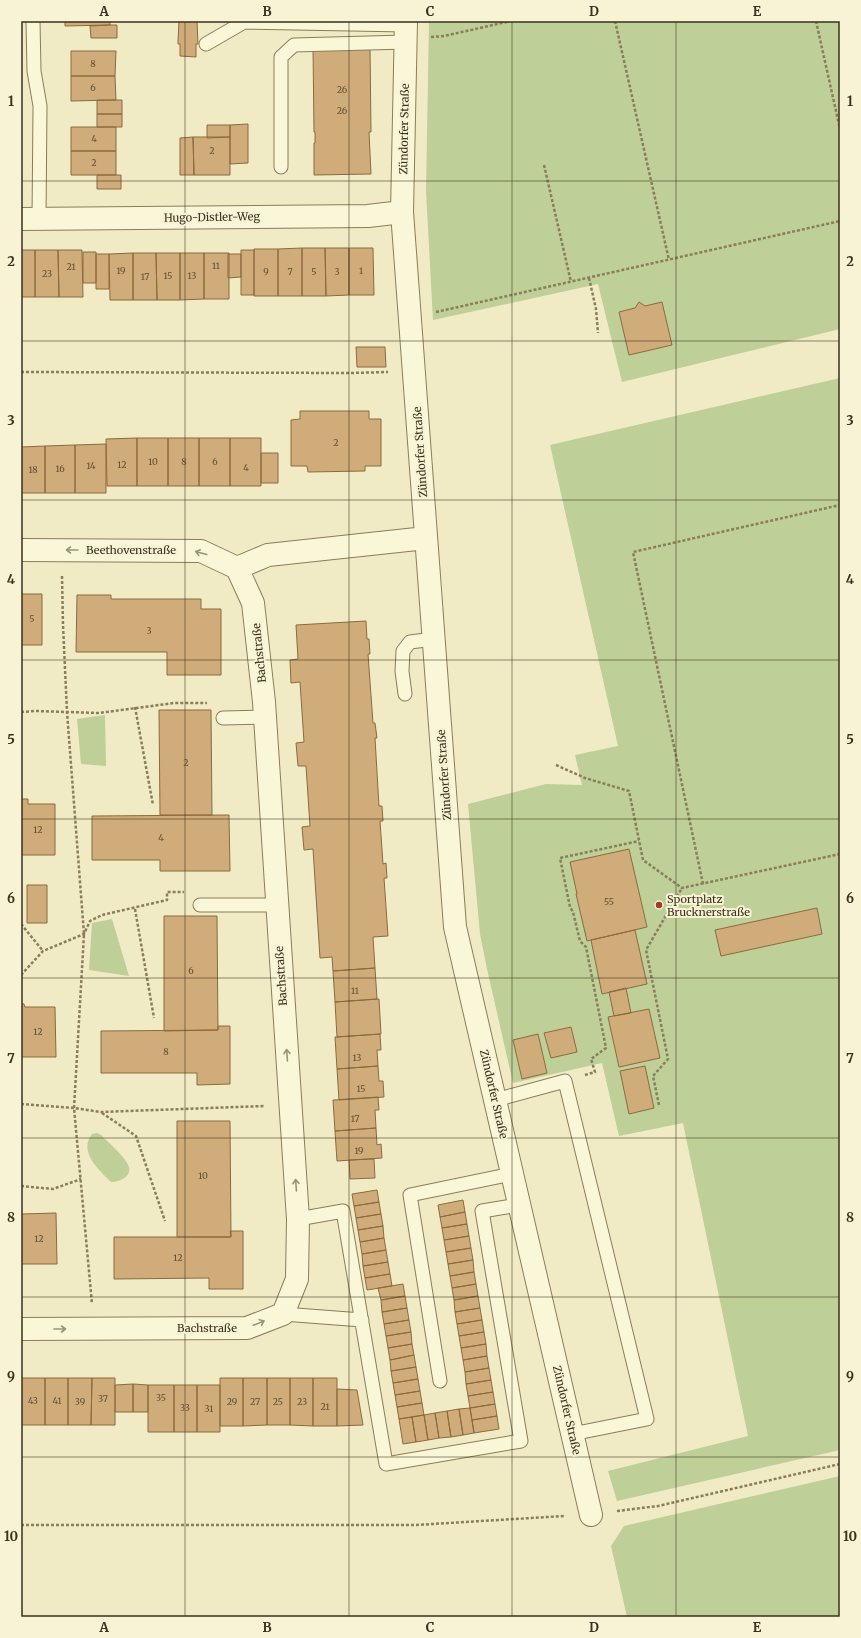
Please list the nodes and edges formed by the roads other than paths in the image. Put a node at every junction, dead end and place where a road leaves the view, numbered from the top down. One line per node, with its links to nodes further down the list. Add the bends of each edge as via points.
1 (32, 21): 5 (lane)
2 (377, 23): 3 (lane); 4 (lane, via 244,22)
3 (406, 31): 6 (lane, via 294,45 281,57); 7 (street, Zündorfer Straße)
4 (206, 44)
5 (27, 71): 8 (lane, via 40,106)
6 (281, 167)
7 (402, 212): 8 (street, Hugo-Distler-Weg, via 368,216); 9 (street, Zündorfer Straße)
8 (30, 219)
9 (426, 538): 11 (street, via 268,554); 12 (street, Zündorfer Straße)
10 (21, 550): 11 (street, Beethovenstraße, one-way to 10, via 201,551)
11 (237, 568): 14 (street, Bachstraße, via 253,603)
12 (434, 639): 13 (lane, via 410,642 403,651); 18 (street, Zündorfer Straße, via 455,927)
13 (405, 694)
14 (265, 717): 15 (lane); 17 (street, Bachstraße)
15 (223, 718)
16 (200, 905): 17 (lane)
17 (276, 905): 21 (street, Bachstraße, one-way to 17)
18 (495, 1100): 19 (street, Zündorfer Straße); 26 (lane, via 565,1081 648,1419)
19 (512, 1174): 20 (street, Zündorfer Straße); 25 (lane, via 410,1195)
20 (519, 1205): 23 (lane, via 482,1211 521,1441 386,1464); 26 (street, Zündorfer Straße)
21 (298, 1219): 22 (street, Bachstraße, via 297,1279); 23 (lane, via 343,1211)
22 (283, 1314): 23 (lane); 24 (street, Bachstraße, one-way to 22, via 247,1328)
23 (362, 1320)
24 (21, 1330)
25 (440, 1381)
26 (572, 1434): 27 (street, Zündorfer Straße)
27 (591, 1515)

